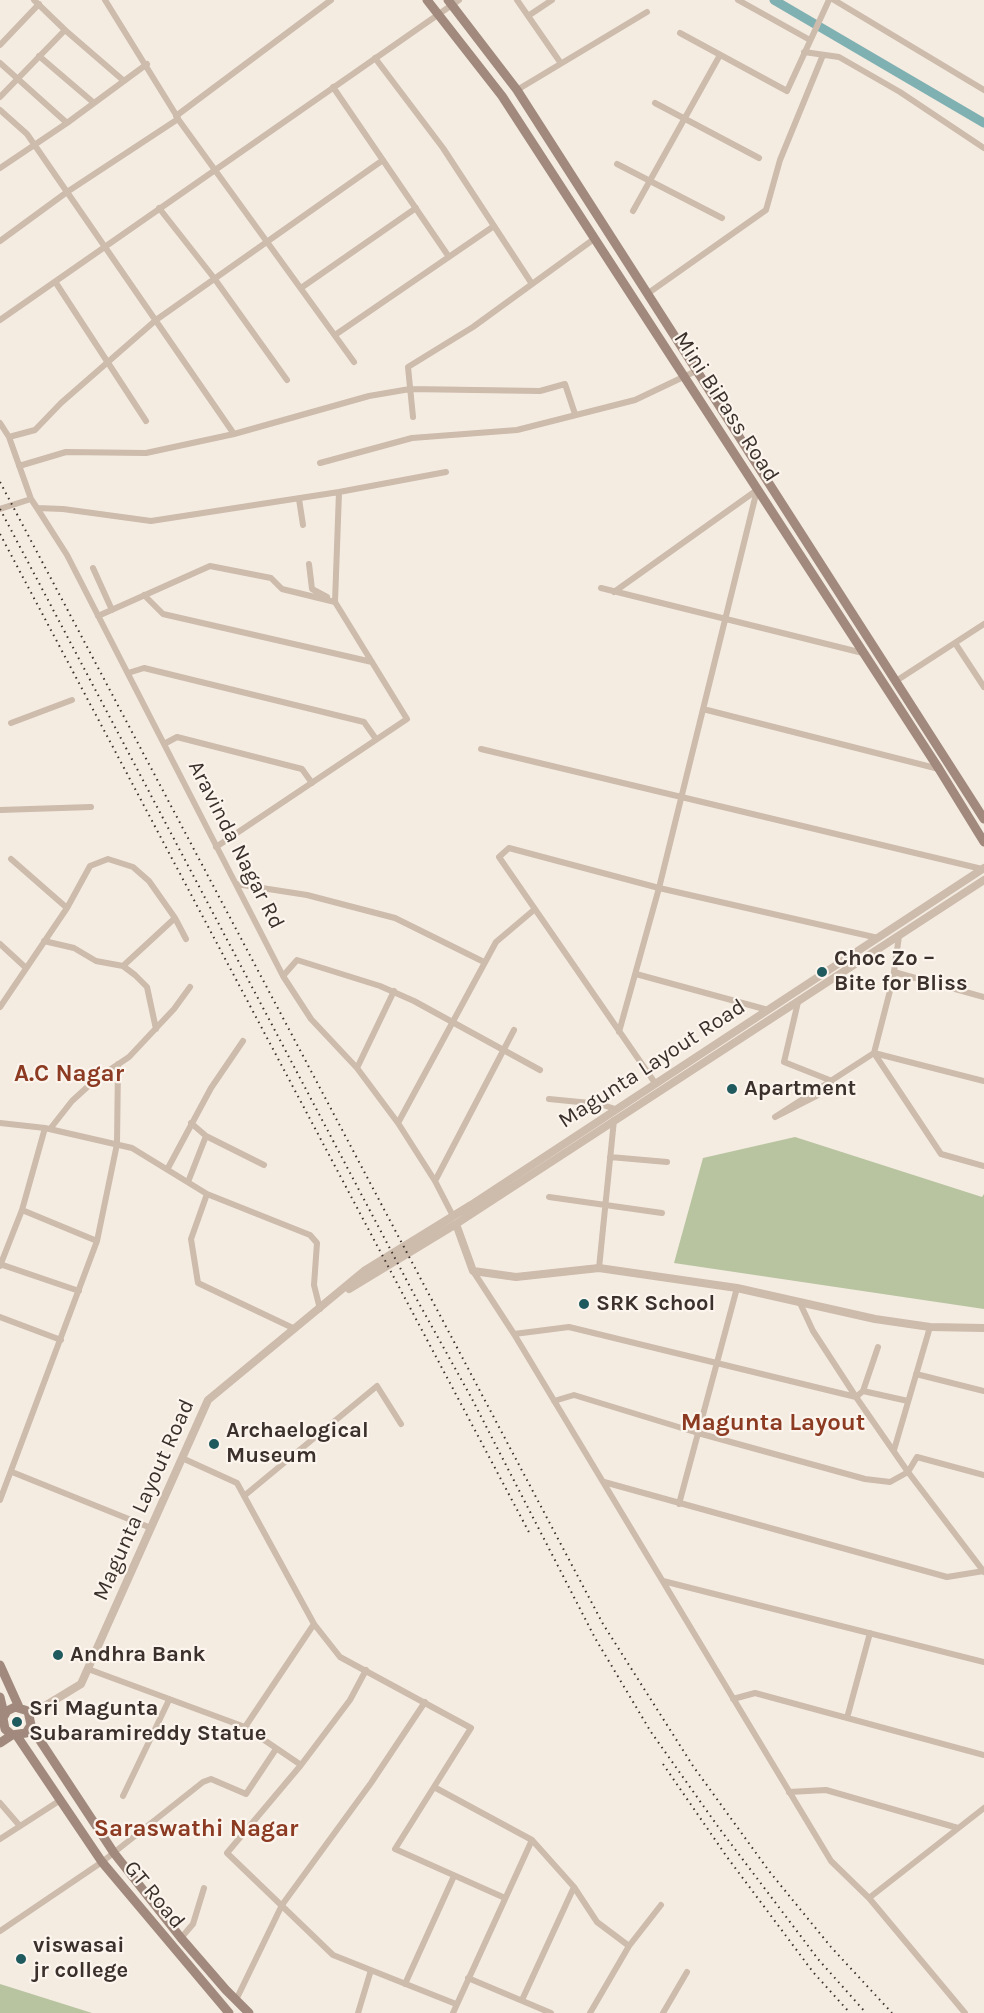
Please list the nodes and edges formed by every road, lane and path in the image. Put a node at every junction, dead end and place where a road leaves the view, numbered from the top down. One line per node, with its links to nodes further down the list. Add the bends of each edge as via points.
1 (105, 0): 25 (street)
2 (331, 0): 35 (street)
3 (427, 0): 12 (main road, Mini BiPass Road)
4 (517, 0): 13 (street)
5 (552, 0): 13 (street)
6 (738, 0): 16 (street)
7 (829, 0): 16 (street)
8 (834, 0): 30 (street)
9 (36, 2): 14 (street); 17 (street)
10 (453, 2): 12 (street); 29 (main road)
11 (647, 12): 23 (street)
12 (436, 15): 22 (street); 52 (main road, Mini BiPass Road, via 502,96)
13 (528, 16): 23 (street)
14 (65, 30): 21 (street); 27 (street)
15 (680, 33): 19 (street)
16 (810, 40): 18 (street)
17 (0, 45)
18 (804, 52): 19 (street, via 788,91); 20 (street)
19 (720, 55): 36 (street)
20 (824, 55): 39 (street, via 839,57 900,92); 61 (street, via 780,160 766,210)
21 (39, 56): 26 (street); 32 (street)
22 (375, 58): 28 (street); 51 (street, via 443,148)
23 (560, 62): 29 (street)
24 (0, 63): 26 (street)
25 (147, 64): 27 (street); 35 (street)
26 (18, 77): 31 (street); 37 (street)
27 (124, 81): 32 (street)
28 (333, 87): 41 (street); 44 (street)
29 (517, 90): 61 (main road)
30 (984, 90)
31 (0, 97)
32 (94, 103): 37 (street)
33 (655, 103): 36 (street)
34 (0, 110): 38 (street, via 27,134)
35 (177, 117): 44 (street); 46 (street)
36 (684, 119): 40 (street); 45 (street)
37 (67, 123): 38 (street)
38 (34, 146): 43 (street); 46 (street)
39 (984, 148)
40 (759, 158)
41 (383, 160): 48 (street); 54 (street)
42 (617, 164): 45 (street)
43 (0, 168)
44 (216, 169): 47 (street); 54 (street)
45 (650, 180): 49 (street); 50 (street)
46 (67, 192): 53 (street); 55 (street)
47 (159, 208): 55 (street); 57 (street)
48 (416, 208): 56 (street); 60 (street)
49 (633, 211)
50 (722, 218)
51 (494, 226): 56 (street); 59 (street)
52 (594, 239): 59 (street); 68 (main road, Mini BiPass Road)
53 (0, 241)
54 (267, 241): 57 (street); 60 (street)
55 (105, 246): 58 (street); 63 (street)
56 (449, 257): 64 (street)
57 (214, 278): 63 (street); 69 (street)
58 (56, 283): 62 (street); 65 (street)
59 (532, 284): 70 (street, via 408,367)
60 (301, 288): 64 (street)
61 (647, 294): 67 (main road)
62 (0, 320)
63 (156, 320): 65 (street); 75 (street)
64 (335, 335): 66 (street)
65 (108, 362): 73 (street); 76 (street, via 35,430)
66 (354, 362)
67 (696, 371): 68 (street); 80 (main road)
68 (684, 378): 71 (street, via 635,400); 81 (main road, Mini BiPass Road)
69 (287, 380)
70 (410, 389): 71 (street, via 540,391 565,384); 72 (street); 75 (street, via 369,396)
71 (575, 414): 77 (street, via 517,430 412,438)
72 (413, 417)
73 (146, 421)
74 (0, 423): 76 (street, Aravinda Nagar Rd)
75 (234, 434): 78 (street, via 146,453 66,452)
76 (9, 437): 78 (street, Aravinda Nagar Rd)
77 (320, 463)
78 (19, 466): 83 (street, Aravinda Nagar Rd)
79 (446, 472): 82 (street)
80 (768, 483): 81 (street); 102 (main road)
81 (757, 490): 91 (street); 96 (street); 99 (main road, Mini BiPass Road)
82 (339, 492): 84 (street); 93 (street)
83 (31, 499): 85 (street, Aravinda Nagar Rd); 86 (street)
84 (298, 499): 85 (street, via 151,521); 87 (street)
85 (37, 508): 95 (street, Aravinda Nagar Rd, via 67,555)
86 (0, 509)
87 (303, 525)
88 (309, 564): 93 (street, via 312,589)
89 (93, 568): 94 (street)
90 (601, 588): 91 (street)
91 (614, 592): 96 (street)
92 (144, 595): 93 (street, via 210,566 271,578 282,590); 94 (street); 100 (street, via 163,614)
93 (335, 602): 100 (street)
94 (112, 610): 95 (street)
95 (98, 616): 101 (street, Aravinda Nagar Rd)
96 (725, 620): 99 (street); 105 (street)
97 (984, 624): 98 (street)
98 (955, 643): 102 (street); 103 (street)
99 (864, 654): 110 (main road, Mini BiPass Road)
100 (372, 662): 107 (street, via 407,719)
101 (128, 674): 107 (street, via 144,668 364,722); 108 (street, Aravinda Nagar Rd)
102 (896, 681): 115 (main road)
103 (984, 687)
104 (72, 700): 106 (street)
105 (703, 710): 110 (street); 112 (street)
106 (11, 723)
107 (376, 740): 111 (street)
108 (164, 744): 111 (street, via 177,738 302,769); 117 (street, Aravinda Nagar Rd)
109 (481, 749): 112 (street)
110 (939, 769): 116 (main road, Mini BiPass Road)
111 (312, 783): 117 (street)
112 (681, 798): 119 (street); 122 (street)
113 (91, 807): 114 (street)
114 (0, 810)
115 (984, 819)
116 (984, 842)
117 (216, 847): 121 (street, Aravinda Nagar Rd)
118 (11, 859): 123 (street)
119 (983, 869): 128 (street, Magunta Layout Road)
120 (984, 880): 126 (street, Magunta Layout Road)
121 (236, 884): 131 (street, via 307,895 395,918); 136 (street, Aravinda Nagar Rd)
122 (659, 888): 124 (street, via 509,848 499,857); 128 (street); 135 (street)
123 (67, 908): 125 (street, via 90,866 108,859 133,867 149,881); 129 (street)
124 (535, 909): 131 (street, via 504,933); 146 (street)
125 (175, 918): 127 (street); 132 (street)
126 (899, 936): 134 (street); 140 (street, Magunta Layout Road)
127 (186, 939)
128 (878, 939): 142 (street, Magunta Layout Road)
129 (44, 941): 132 (street, via 74,948 96,961); 133 (street)
130 (0, 944): 133 (street)
131 (484, 963): 143 (street)
132 (123, 966): 144 (street, via 147,987)
133 (26, 967): 141 (street)
134 (894, 972): 139 (street); 149 (street)
135 (636, 974): 142 (street); 146 (street)
136 (283, 976): 138 (street, via 297,960); 151 (street, Aravinda Nagar Rd, via 311,1019)
137 (190, 987): 144 (street)
138 (394, 992): 143 (street); 151 (street)
139 (984, 997)
140 (798, 1002): 153 (street, via 784,1062); 159 (street, Magunta Layout Road)
141 (0, 1007)
142 (768, 1010): 155 (street, Magunta Layout Road)
143 (453, 1022): 148 (street); 162 (street)
144 (156, 1029): 150 (street)
145 (514, 1030): 148 (street)
146 (619, 1032): 155 (street)
147 (243, 1041): 161 (street)
148 (504, 1051): 152 (street); 171 (street)
149 (874, 1053): 153 (street); 154 (street); 169 (street, via 941,1154)
150 (118, 1064): 163 (street, via 96,1079); 165 (street)
151 (357, 1068): 162 (street, Aravinda Nagar Rd)
152 (540, 1070)
153 (832, 1081): 156 (street, via 775,1117)
154 (984, 1081)
155 (655, 1083): 158 (street, Magunta Layout Road)
156 (818, 1095)
157 (549, 1099): 158 (street)
158 (615, 1109): 178 (street, Magunta Layout Road)
159 (614, 1119): 166 (street); 178 (street, Magunta Layout Road)
160 (0, 1123): 163 (street)
161 (191, 1123): 164 (street); 170 (street)
162 (398, 1123): 171 (street, Aravinda Nagar Rd)
163 (47, 1128): 165 (street); 176 (street)
164 (206, 1136): 168 (street); 172 (street)
165 (117, 1144): 170 (street); 179 (street)
166 (610, 1157): 167 (street); 175 (street)
167 (667, 1162)
168 (264, 1165)
169 (984, 1166)
170 (168, 1168): 172 (street)
171 (435, 1181): 178 (street, Aravinda Nagar Rd)
172 (188, 1182): 173 (street)
173 (207, 1194): 186 (street, via 315,1239 318,1249 314,1285); 190 (street, via 191,1239 198,1283)
174 (549, 1197): 175 (street)
175 (605, 1205): 177 (street); 181 (street)
176 (22, 1210): 179 (street); 180 (street)
177 (662, 1213)
178 (454, 1220): 182 (street); 186 (street, Magunta Layout Road)
179 (97, 1241): 184 (street)
180 (0, 1264): 184 (street)
181 (599, 1268): 182 (street, via 516,1277); 183 (street)
182 (473, 1271): 191 (street)
183 (737, 1288): 185 (street); 194 (street)
184 (79, 1291): 192 (street)
185 (798, 1301): 188 (street); 198 (street)
186 (320, 1309): 190 (street, Magunta Layout Road)
187 (0, 1317): 192 (street)
188 (930, 1327): 189 (street); 195 (street)
189 (984, 1328)
190 (295, 1329): 204 (street, Magunta Layout Road, via 208,1400)
191 (514, 1334): 194 (street, via 569,1327); 199 (street)
192 (61, 1340): 205 (street)
193 (878, 1347): 196 (street)
194 (716, 1365): 198 (street); 202 (street)
195 (916, 1374): 197 (street); 200 (street)
196 (863, 1391): 198 (street); 200 (street)
197 (984, 1391)
198 (856, 1397): 203 (street)
199 (554, 1401): 202 (street, via 574,1395); 208 (street)
200 (908, 1401): 203 (street)
201 (401, 1424): 209 (street, via 377,1386)
202 (698, 1433): 206 (street, via 865,1479 890,1482); 211 (street)
203 (894, 1450): 206 (street)
204 (182, 1458): 209 (street, via 237,1483); 212 (street, Magunta Layout Road)
205 (12, 1472): 210 (street); 212 (street)
206 (908, 1472): 207 (street, via 917,1457); 213 (street)
207 (984, 1475)
208 (603, 1482): 211 (street); 214 (street)
209 (244, 1496): 215 (street)
210 (0, 1500)
211 (679, 1504): 213 (street, via 947,1577)
212 (151, 1528): 219 (street, Magunta Layout Road)
213 (984, 1572)
214 (663, 1581): 216 (street); 222 (street)
215 (314, 1624): 220 (street, via 340,1657); 229 (street)
216 (870, 1633): 217 (street); 227 (street)
217 (984, 1662)
218 (0, 1665): 225 (main road)
219 (88, 1669): 223 (street); 228 (street, Magunta Layout Road, via 81,1684)
220 (366, 1670): 224 (street); 234 (street, via 350,1700)
221 (0, 1698): 226 (main road)
222 (733, 1699): 227 (street, via 755,1693); 236 (street)
223 (169, 1700): 229 (street); 237 (street)
224 (425, 1702): 235 (street, via 471,1728); 252 (street)
225 (19, 1707): 226 (main road); 228 (main road)
226 (4, 1714): 230 (main road, via 2,1722)
227 (847, 1718): 233 (street)
228 (31, 1720): 230 (main road, via 26,1733); 245 (main road)
229 (245, 1727): 232 (street)
230 (8, 1733): 231 (main road); 238 (main road, GT Road)
231 (0, 1743)
232 (276, 1749): 234 (street); 245 (street, via 246,1794 211,1779)
233 (983, 1753)
234 (301, 1765): 252 (street, via 227,1853)
235 (434, 1787): 244 (street); 247 (street, via 395,1849)
236 (789, 1792): 242 (street, via 826,1790); 251 (street, via 831,1861)
237 (123, 1796)
238 (58, 1801): 241 (street); 246 (main road, GT Road)
239 (0, 1803): 241 (street)
240 (984, 1808): 242 (street)
241 (19, 1825): 243 (street)
242 (958, 1828): 251 (street)
243 (0, 1839)
244 (532, 1840): 248 (street); 250 (street)
245 (114, 1853): 246 (street); 255 (main road)
246 (102, 1862): 254 (street); 264 (main road, GT Road)
247 (454, 1876): 250 (street); 260 (street)
248 (574, 1887): 256 (street, via 597,1922); 262 (street)
249 (204, 1888): 255 (street, via 193,1924)
250 (505, 1898): 259 (street)
251 (869, 1898): 271 (street)
252 (282, 1905): 257 (street, via 333,1955); 261 (street)
253 (661, 1905): 256 (street)
254 (0, 1931)
255 (181, 1938): 261 (main road)
256 (629, 1946): 269 (street)
257 (371, 1971): 260 (street); 266 (street)
258 (687, 1972): 270 (street)
259 (468, 1978): 262 (street); 263 (street)
260 (405, 1984): 263 (street)
261 (236, 2000): 265 (main road)
262 (522, 2000): 268 (street)
263 (456, 2004): 267 (street)
264 (229, 2013)
265 (249, 2013)
266 (358, 2013)
267 (453, 2013)
268 (551, 2013)
269 (590, 2013)
270 (663, 2013)
271 (965, 2013)

